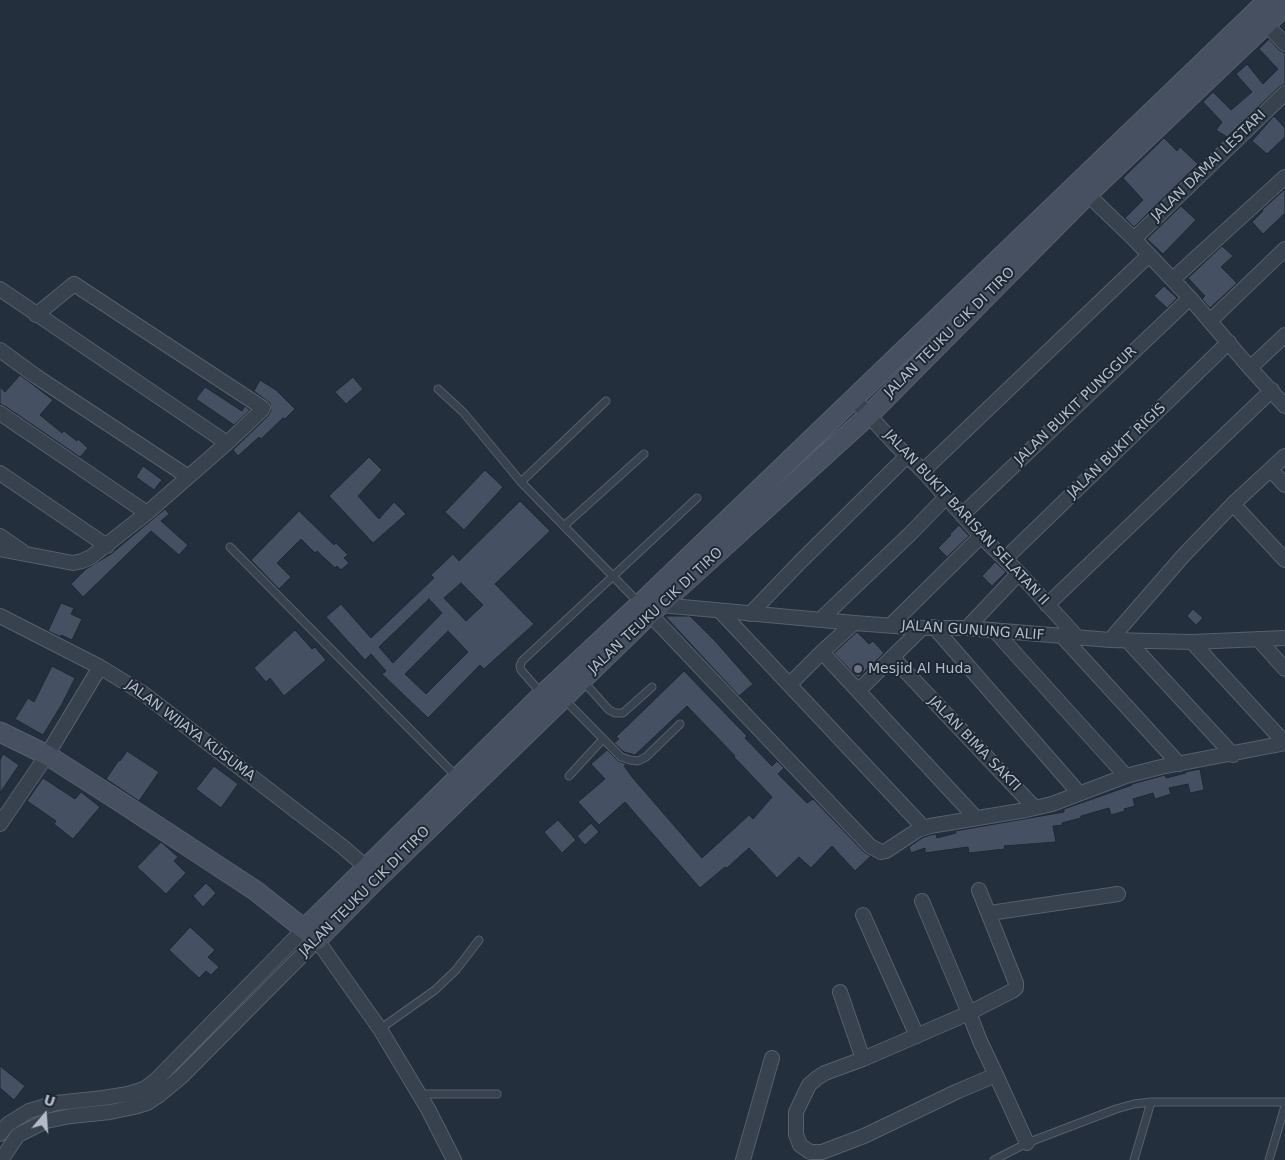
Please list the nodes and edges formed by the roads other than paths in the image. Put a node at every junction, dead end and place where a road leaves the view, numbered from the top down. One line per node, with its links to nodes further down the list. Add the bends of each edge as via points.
1 (1268, 0): 7 (street, JALAN TEUKU CIK DI TIRO)
2 (1285, 6): 3 (street, JALAN TEUKU CIK DI TIRO)
3 (1266, 24): 4 (street); 7 (street, JALAN TEUKU CIK DI TIRO)
4 (1285, 44)
5 (1285, 93): 8 (street, JALAN DAMAI LESTARI)
6 (1285, 176): 11 (street)
7 (1082, 189): 8 (street); 22 (street, JALAN TEUKU CIK DI TIRO); 26 (street, JALAN TEUKU CIK DI TIRO)
8 (1134, 239): 10 (street)
9 (1285, 249): 15 (street)
10 (1149, 255): 11 (street); 32 (street)
11 (1172, 280): 13 (street)
12 (0, 289): 14 (street)
13 (1190, 298): 15 (street); 41 (street, JALAN BUKIT PUNGGUR)
14 (36, 315): 27 (street); 27 (street, via 74,284 262,406 262,410)
15 (1210, 321): 17 (street)
16 (1285, 335): 19 (street)
17 (1229, 342): 19 (street); 49 (street, JALAN BUKIT RIGIS)
18 (0, 350): 34 (street)
19 (1250, 368): 21 (street)
20 (438, 389): 35 (lane, via 463,412)
21 (1272, 390): 24 (street); 53 (street)
22 (854, 399): 26 (street, JALAN BUKIT BARISAN SELATAN II); 54 (street, JALAN TEUKU CIK DI TIRO)
23 (606, 401): 35 (lane)
24 (1285, 406)
25 (0, 413): 40 (street)
26 (869, 414): 29 (street, JALAN BUKIT BARISAN SELATAN II); 54 (street, JALAN TEUKU CIK DI TIRO)
27 (227, 443): 34 (street)
28 (644, 454): 42 (lane)
29 (907, 456): 32 (street, JALAN BUKIT BARISAN SELATAN II); 56 (street)
30 (1285, 456): 31 (street)
31 (1271, 470): 36 (street); 39 (street)
32 (923, 471): 37 (street, JALAN BUKIT BARISAN SELATAN II)
33 (0, 474): 45 (street)
34 (187, 476): 40 (street)
35 (521, 482): 42 (lane)
36 (1285, 485)
37 (946, 497): 41 (street, JALAN BUKIT BARISAN SELATAN II); 58 (street)
38 (697, 498): 52 (lane)
39 (1233, 504): 50 (street); 67 (street)
40 (146, 513): 45 (street)
41 (962, 515): 44 (street, JALAN BUKIT BARISAN SELATAN II)
42 (564, 526): 52 (lane)
43 (0, 536): 48 (street)
44 (981, 536): 49 (street, JALAN BUKIT BARISAN SELATAN II); 60 (street)
45 (107, 546): 48 (street, via 91,557 72,563)
46 (230, 547): 89 (lane)
47 (0, 549): 48 (street)
48 (29, 555)
49 (1005, 559): 51 (street, JALAN BUKIT BARISAN SELATAN II)
50 (1285, 560)
51 (1019, 574): 53 (street, JALAN BUKIT BARISAN SELATAN II); 62 (street)
52 (613, 577): 54 (lane); 78 (lane, via 522,661 522,670)
53 (1047, 605): 64 (street, JALAN BUKIT BARISAN SELATAN II)
54 (651, 608): 55 (street, JALAN GUNUNG ALIF); 74 (street, JALAN TEUKU CIK DI TIRO); 78 (street, JALAN TEUKU CIK DI TIRO); 94 (street, via 870,846 886,851)
55 (720, 611): 56 (street, JALAN GUNUNG ALIF); 75 (street)
56 (750, 614): 58 (street, JALAN GUNUNG ALIF)
57 (0, 616): 72 (street, JALAN WIJAYA KUSUMA)
58 (820, 620): 59 (street, JALAN GUNUNG ALIF)
59 (854, 624): 60 (street, JALAN GUNUNG ALIF); 70 (street)
60 (891, 625): 61 (street, JALAN GUNUNG ALIF)
61 (928, 628): 62 (street, JALAN GUNUNG ALIF); 71 (street); 90 (street)
62 (967, 628): 63 (street, JALAN GUNUNG ALIF)
63 (994, 630): 64 (street, JALAN GUNUNG ALIF); 88 (street)
64 (1070, 637): 67 (street, JALAN GUNUNG ALIF); 86 (street, JALAN BUKIT BARISAN SELATAN II)
65 (1285, 638): 66 (street, JALAN GUNUNG ALIF)
66 (1258, 639): 69 (street, JALAN GUNUNG ALIF); 73 (street)
67 (1110, 640): 68 (street, JALAN GUNUNG ALIF)
68 (1127, 640): 69 (street, JALAN GUNUNG ALIF); 85 (street)
69 (1192, 642): 83 (street)
70 (822, 652): 75 (street); 77 (street)
71 (893, 658): 77 (street); 91 (street, JALAN BIMA SAKTI)
72 (100, 667): 84 (street); 96 (street, JALAN WIJAYA KUSUMA, via 144,694)
73 (1285, 669)
74 (582, 679): 76 (lane, via 615,713 623,712); 79 (street, JALAN TEUKU CIK DI TIRO)
75 (790, 684): 94 (street)
76 (652, 687)
77 (859, 690): 92 (street)
78 (542, 695): 89 (street, JALAN TEUKU CIK DI TIRO)
79 (562, 698): 82 (lane); 95 (street, JALAN TEUKU CIK DI TIRO)
80 (680, 724): 82 (lane, via 638,761 621,757)
81 (0, 732): 84 (street)
82 (603, 740): 87 (lane)
83 (1285, 743): 85 (street)
84 (47, 755): 93 (street); 102 (street, via 256,891)
85 (1232, 755): 86 (street)
86 (1179, 764): 88 (street)
87 (569, 776)
88 (1126, 776): 90 (street)
89 (458, 777): 95 (street, JALAN TEUKU CIK DI TIRO)
90 (1079, 793): 91 (street)
91 (1035, 808): 92 (street)
92 (976, 818): 94 (street)
93 (0, 824)
94 (924, 828)
95 (415, 831): 96 (street, JALAN TEUKU CIK DI TIRO); 102 (street, JALAN TEUKU CIK DI TIRO)
96 (367, 868): 102 (street, JALAN TEUKU CIK DI TIRO)
97 (979, 890): 100 (street)
98 (1118, 894): 100 (street)
99 (922, 901): 105 (street)
100 (990, 913): 105 (street, via 1016,988)
101 (863, 914): 107 (street)
102 (311, 934): 106 (street); 111 (street, JALAN TEUKU CIK DI TIRO, via 155,1081); 117 (street, JALAN TEUKU CIK DI TIRO, via 181,1077 147,1103)
103 (479, 940): 106 (lane, via 456,970 435,990)
104 (840, 992): 109 (street)
105 (969, 1013): 107 (street); 110 (street)
106 (380, 1029): 112 (street)
107 (917, 1036): 109 (street)
108 (772, 1058): 123 (street)
109 (863, 1059): 110 (street, via 825,1073 808,1085 796,1112 796,1134 800,1145 810,1152 822,1152 864,1136)
110 (996, 1075): 120 (street)
111 (128, 1094): 117 (street); 118 (street, JALAN TEUKU CIK DI TIRO, via 56,1103 29,1110)
112 (420, 1094): 113 (lane); 122 (street)
113 (497, 1094)
114 (1151, 1102): 115 (lane); 120 (lane, via 1116,1108); 125 (lane)
115 (1285, 1102)
116 (1285, 1106): 126 (lane)
117 (134, 1107): 119 (street, JALAN TEUKU CIK DI TIRO, via 46,1121)
118 (4, 1129): 119 (street)
119 (18, 1135): 121 (street, JALAN TEUKU CIK DI TIRO)
120 (1027, 1143): 124 (lane)
121 (1, 1160)
122 (454, 1160)
123 (743, 1160)
124 (994, 1160)
125 (1134, 1160)
126 (1269, 1160)

